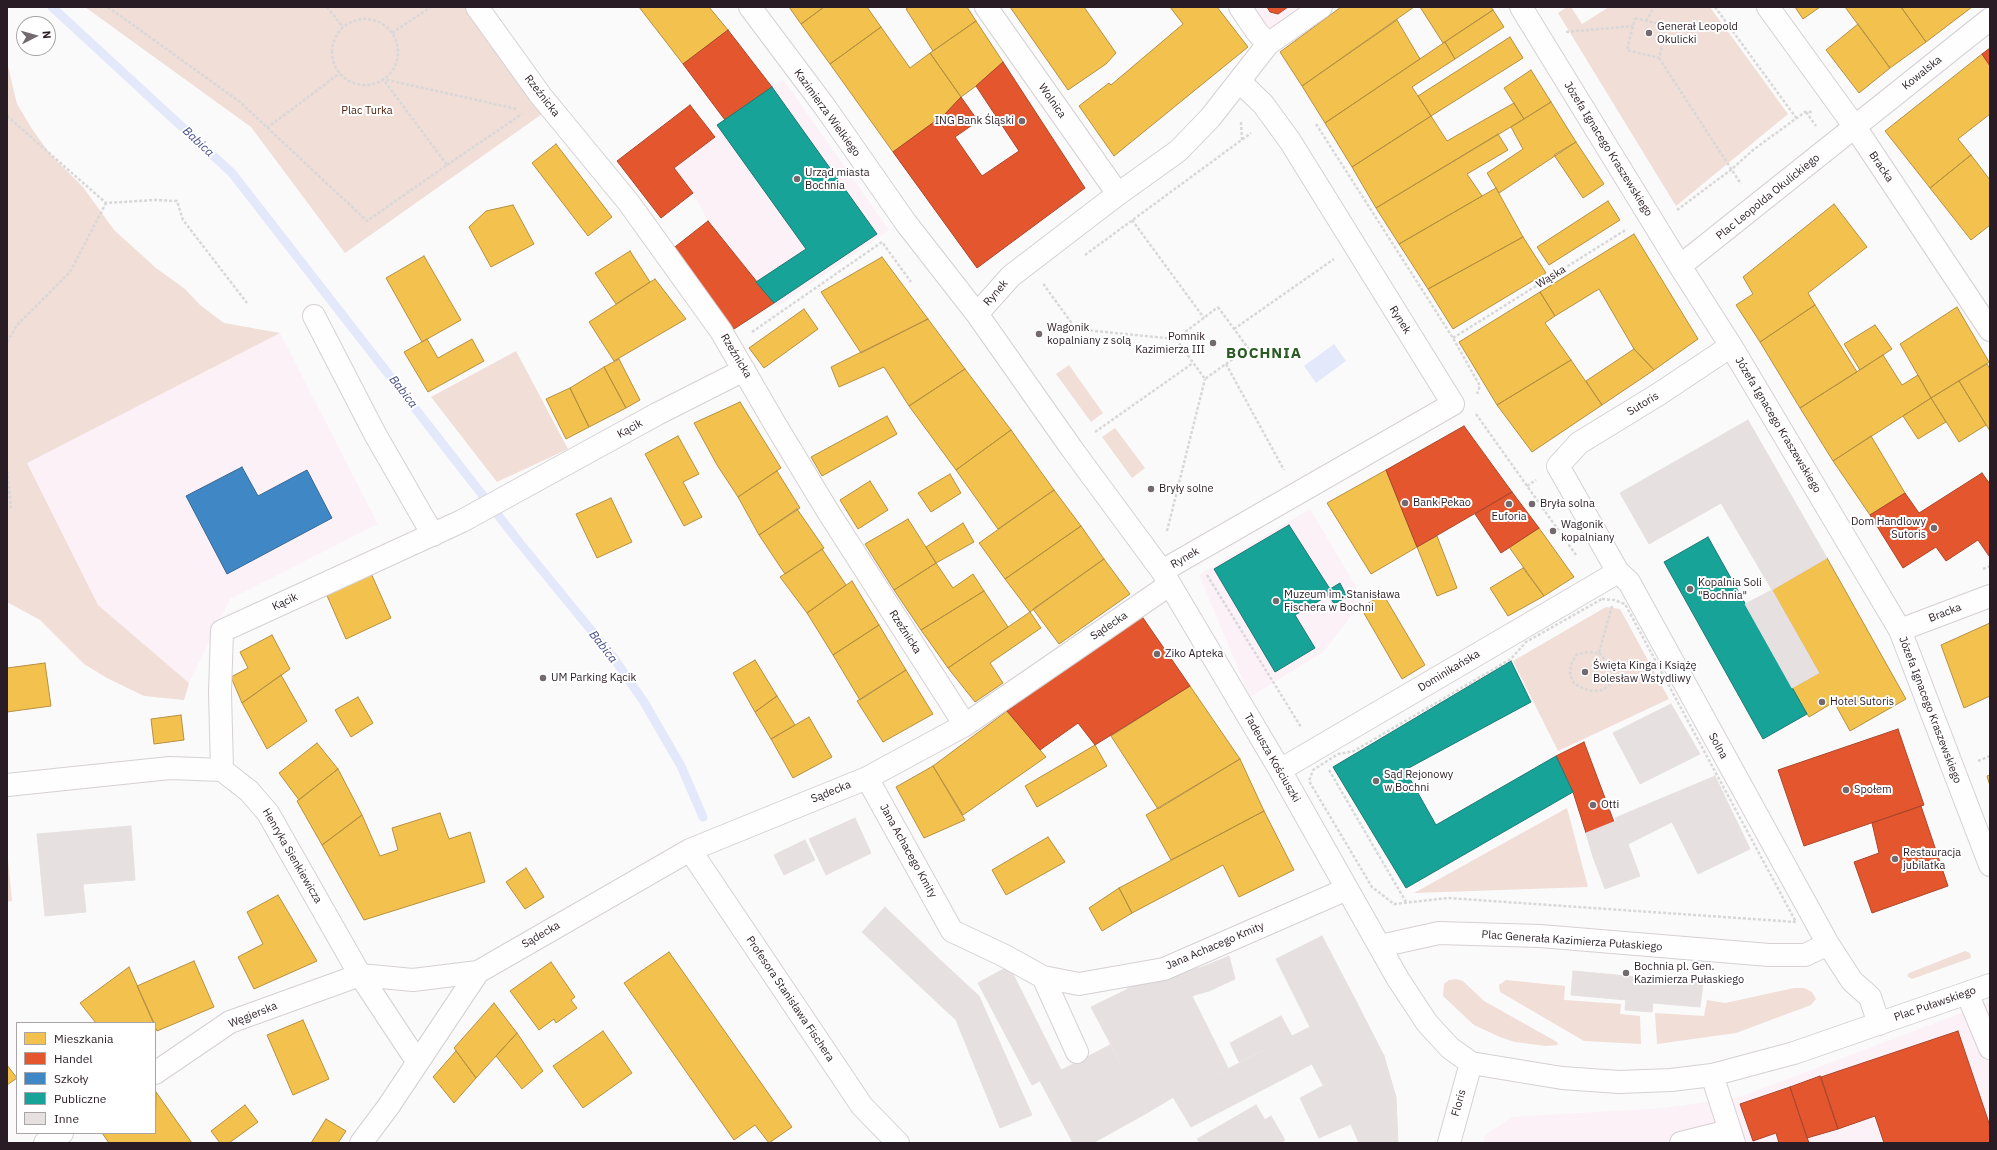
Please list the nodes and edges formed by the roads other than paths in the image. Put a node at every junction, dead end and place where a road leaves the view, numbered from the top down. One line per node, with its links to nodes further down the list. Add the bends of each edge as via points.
1 (477, 7): 18 (street, Rzeźnicka, via 540,96 629,203 728,342)
2 (750, 7): 14 (street, Kazimierza Wielkiego, via 906,223)
3 (986, 7): 12 (street, Wolnica)
4 (1240, 7): 9 (street)
5 (1321, 7): 9 (street, Rynek)
6 (1768, 7): 11 (street, Bracka)
7 (1524, 10): 13 (street, Józefa Ignacego Kraszewskiego)
8 (1990, 19): 11 (street, Kowalska)
9 (1268, 44): 10 (street, Rynek)
10 (1240, 82): 12 (street, Rynek, via 1178,151); 22 (street, Rynek, via 1264,104 1290,141 1453,404)
11 (1855, 127): 13 (street, Plac Leopolda Okulickiego); 16 (street, Bracka)
12 (1118, 194): 14 (street, Rynek, via 1011,276)
13 (1680, 266): 17 (street, Józefa Ignacego Kraszewskiego)
14 (977, 314): 22 (street, Rynek)
15 (314, 316): 20 (street, via 375,434)
16 (1990, 330)
17 (1732, 346): 19 (street, Sutoris, via 1579,443); 24 (street, Józefa Ignacego Kraszewskiego)
18 (744, 370): 20 (street, Kącik); 25 (street, Rzeźnicka, via 827,510)
19 (1558, 466): 21 (street, Solna)
20 (433, 534): 26 (street, Kącik, via 222,631)
21 (1618, 572): 27 (street, Dominikańska); 33 (street, Solna, via 1629,582)
22 (1165, 578): 25 (street, Sądecka); 27 (street, Tadeusza Kościuszki, via 1216,659)
23 (1990, 596): 24 (street, Bracka)
24 (1900, 630): 31 (street, Józefa Ignacego Kraszewskiego)
25 (965, 725): 28 (street, Sądecka)
26 (222, 770): 29 (street, via 170,768); 36 (street, Henryka Sienkiewicza, via 250,791 268,813)
27 (1280, 770): 32 (street, Tadeusza Kościuszki)
28 (867, 778): 30 (street, Sądecka); 37 (street, Jana Achacego Kmity, via 952,931)
29 (7, 785)
30 (690, 850): 35 (street, Sądecka); 51 (street, Profesora Stanisława Fischera, via 862,1106)
31 (1990, 865)
32 (1347, 889): 34 (street, Tadeusza Kościuszki); 37 (street, Jana Achacego Kmity, via 1164,969 1079,984)
33 (1828, 944): 34 (street, Plac Generała Kazimierza Pułaskiego, via 1805,955 1769,955 1540,936 1439,934); 40 (street, Solna, via 1852,981 1870,997)
34 (1380, 946): 44 (street, via 1427,1023 1450,1048)
35 (478, 972): 36 (street, Sądecka, via 413,980); 43 (street, Sądecka)
36 (360, 975): 43 (street); 45 (street, Węgierska, via 230,1022)
37 (1043, 977): 42 (street)
38 (1990, 985): 39 (street, Plac Puławskiego)
39 (1967, 993): 40 (street, Plac Puławskiego); 41 (street)
40 (1879, 1024): 46 (street, via 1794,1053)
41 (1990, 1048)
42 (1077, 1052)
43 (417, 1062): 50 (street, Sądecka, via 388,1107)
44 (1471, 1063): 46 (street, via 1562,1078 1619,1082); 52 (street, Floris)
45 (156, 1072)
46 (1712, 1075): 48 (street)
47 (60, 1134): 49 (street)
48 (1731, 1137): 53 (street)
49 (45, 1143)
50 (360, 1143)
51 (898, 1143)
52 (1449, 1143)
53 (1681, 1143)

